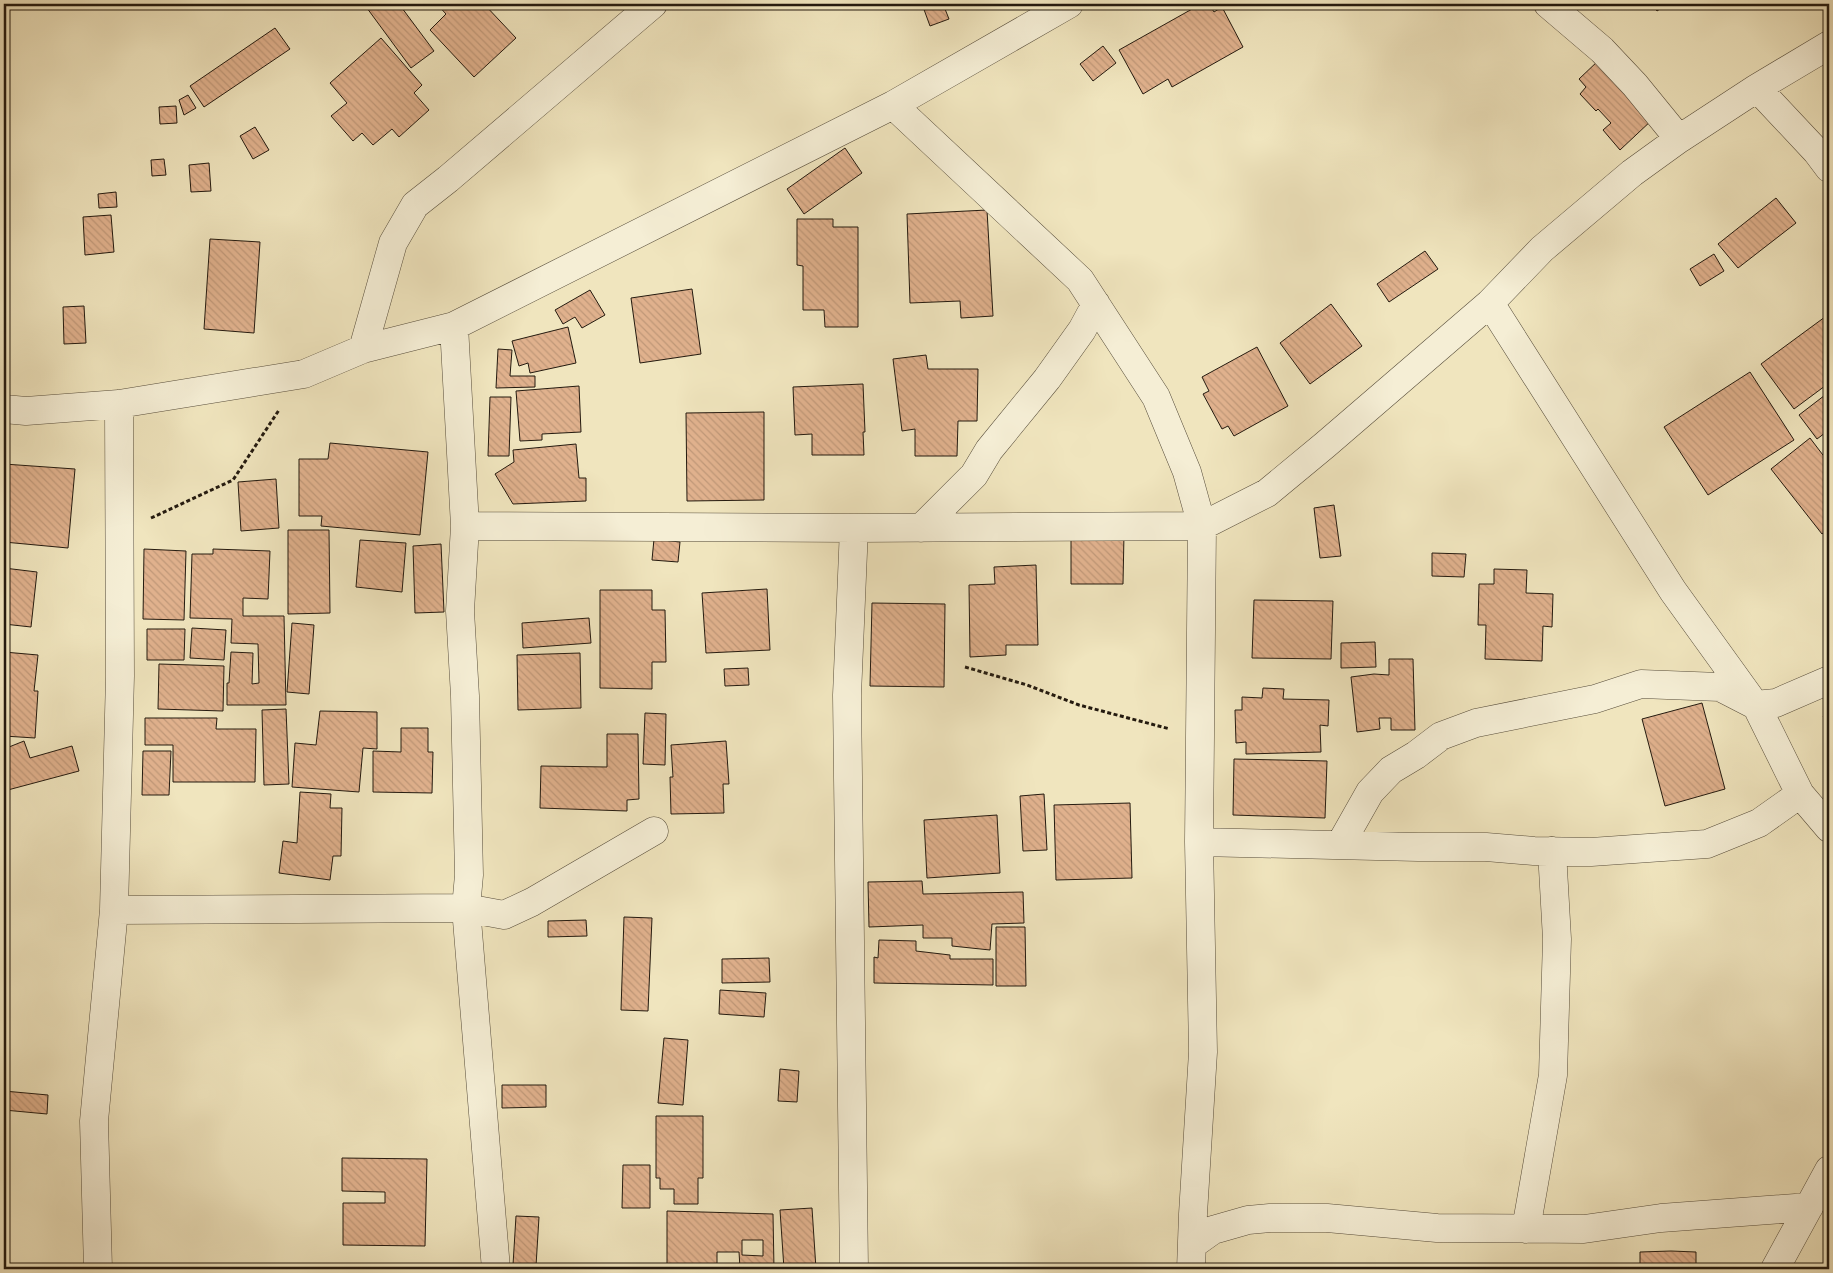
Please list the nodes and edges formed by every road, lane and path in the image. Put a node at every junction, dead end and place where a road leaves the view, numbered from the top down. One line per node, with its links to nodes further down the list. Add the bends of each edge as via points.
1 (653, 4): 12 (street, via 415,205 393,243)
2 (1069, 4): 6 (street)
3 (1548, 4): 7 (street, via 1602,50)
4 (1829, 45): 5 (street)
5 (1757, 88): 7 (street); 8 (street)
6 (894, 105): 10 (street, via 1080,280); 11 (street)
7 (1679, 139): 9 (street, via 1542,249)
8 (1829, 168)
9 (1490, 303): 18 (street, via 1267,493); 23 (street, via 1672,591)
10 (1096, 304): 18 (street, via 1156,397 1187,472); 20 (street, via 1082,330 989,450 974,475)
11 (454, 326): 12 (street); 17 (street)
12 (363, 350): 13 (street)
13 (304, 374): 14 (street); 16 (path, via 233,480)
14 (119, 404): 15 (street, via 26,411); 32 (street, via 120,676)
15 (4, 408)
16 (144, 521)
17 (465, 526): 19 (street); 31 (street, via 460,611 469,875)
18 (1202, 526): 20 (street); 24 (street)
19 (854, 528): 20 (street); 39 (street, via 846,695)
20 (921, 528)
21 (965, 667): 24 (path, via 1136,722)
22 (1829, 680): 23 (street, via 1776,703)
23 (1755, 705): 25 (street); 29 (street, via 1720,687 1641,684 1595,699 1476,723 1441,736 1391,770 1370,792)
24 (1200, 736): 28 (street)
25 (1800, 794): 26 (street); 30 (street, via 1759,823 1707,844 1591,852)
26 (1829, 828)
27 (654, 830): 31 (street, via 504,915)
28 (1199, 842): 29 (street); 36 (street, via 1203,1052)
29 (1340, 844): 30 (street)
30 (1552, 851): 35 (street, via 1557,939 1553,1075)
31 (466, 908): 32 (street); 38 (street)
32 (114, 910): 37 (street, via 94,1121)
33 (1829, 1170): 34 (street)
34 (1809, 1207): 35 (street, via 1661,1218 1584,1229); 40 (street)
35 (1526, 1229): 36 (street, via 1437,1228 1327,1218 1270,1218 1248,1220 1213,1230)
36 (1192, 1257)
37 (98, 1269)
38 (496, 1269)
39 (854, 1269)
40 (1775, 1269)

